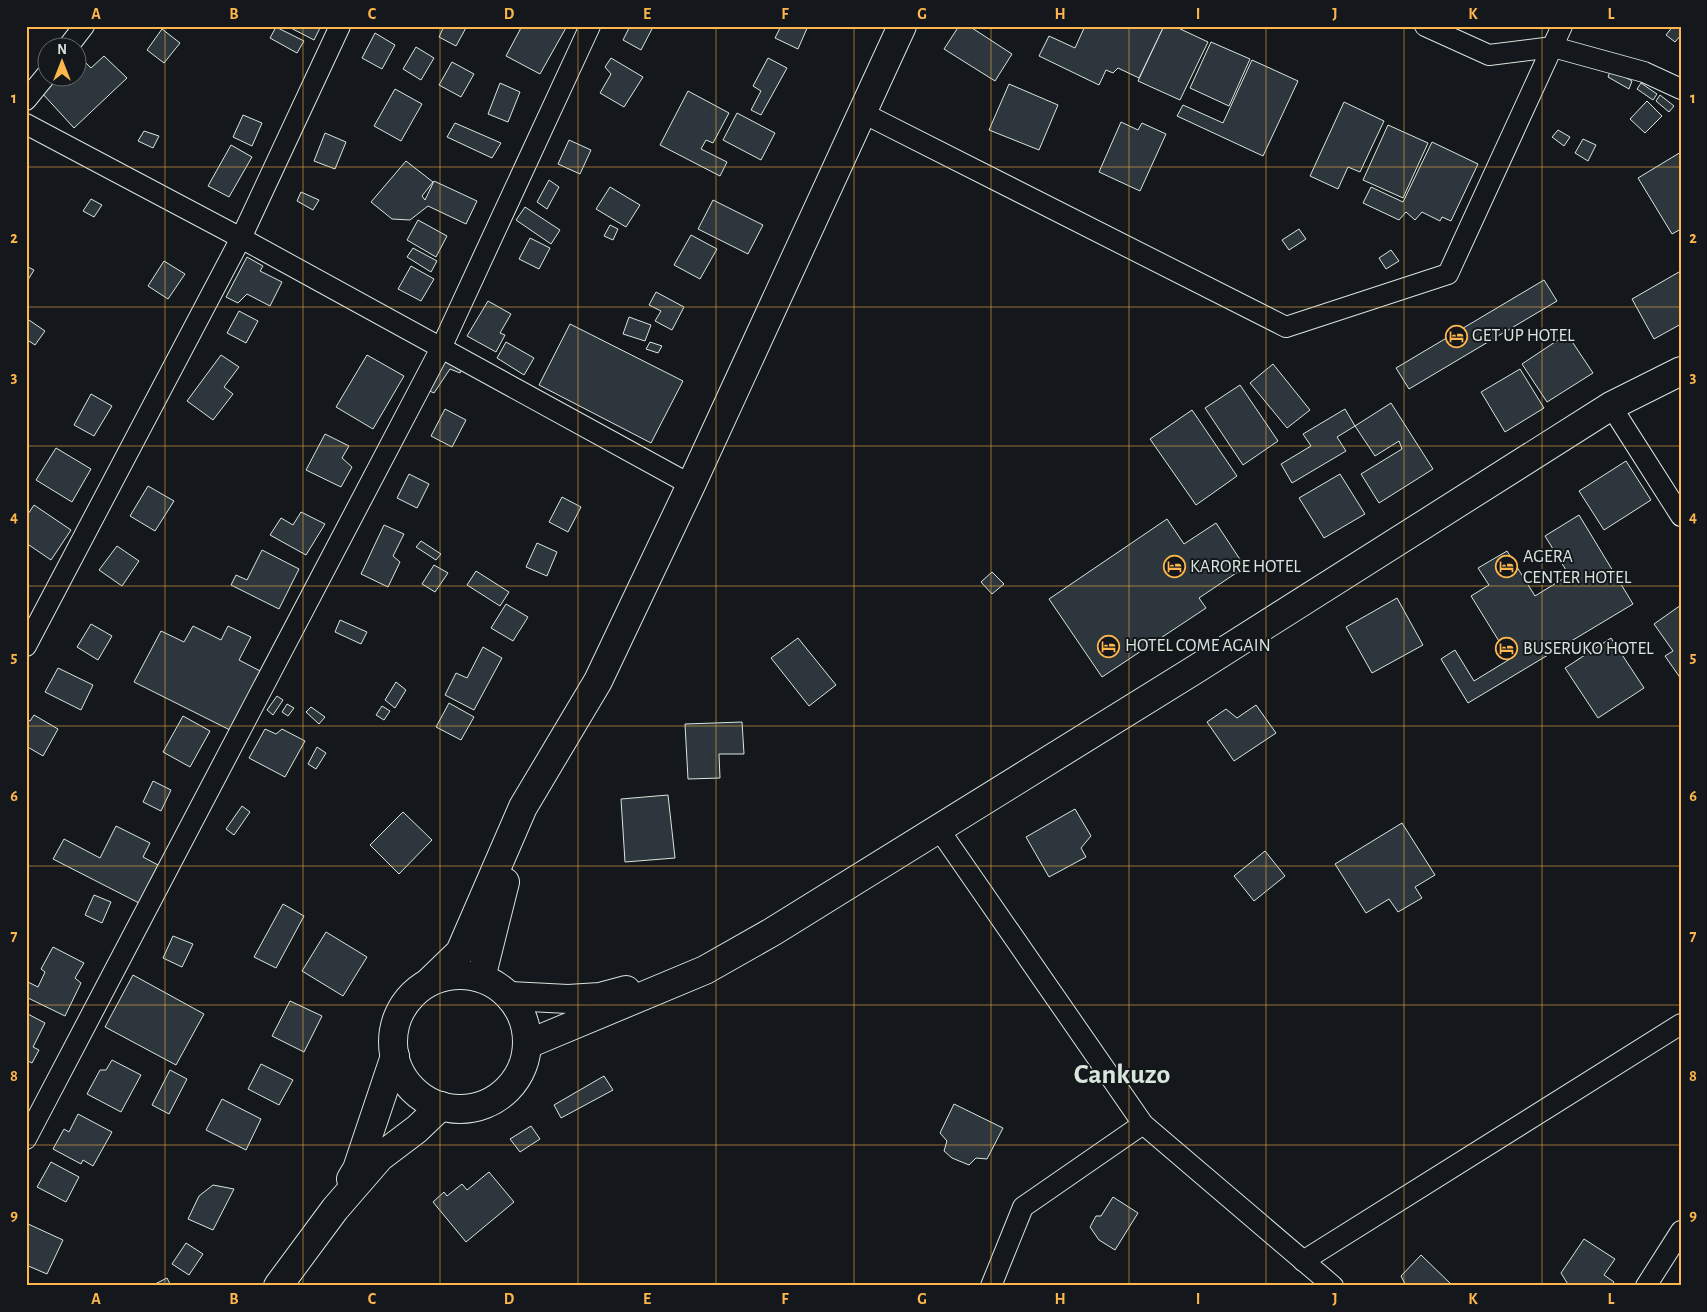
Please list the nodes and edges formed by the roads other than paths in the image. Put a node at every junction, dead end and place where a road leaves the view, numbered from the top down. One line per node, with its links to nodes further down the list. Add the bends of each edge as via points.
1 (84, 26): 7 (street)
2 (340, 26): 14 (street)
3 (590, 26): 15 (street)
4 (902, 26): 12 (main road)
5 (1425, 26): 8 (street, via 1489,55)
6 (1562, 26): 8 (street)
7 (75, 38)
8 (1553, 47): 10 (street, via 1644,72); 12 (street, via 1448,274 1286,327)
9 (38, 85): 11 (street)
10 (1681, 89)
11 (26, 100)
12 (863, 113): 18 (main road)
13 (26, 124): 14 (street)
14 (241, 238): 15 (street); 20 (street)
15 (441, 348): 18 (street); 32 (street)
16 (1681, 371): 17 (main road)
17 (1611, 406): 19 (street); 22 (main road, via 1196,670)
18 (691, 485): 21 (main road, via 598,681)
19 (1681, 516)
20 (26, 646)
21 (523, 807): 24 (main road); 25 (main road, via 460,952)
22 (938, 828): 23 (main road); 31 (street)
23 (705, 970): 26 (main road, via 600,997 554,999); 28 (main road)
24 (481, 978): 25 (main road, via 446,976); 26 (main road)
25 (429, 982): 29 (main road, via 414,992 403,1006 393,1039)
26 (510, 996): 28 (main road, via 520,1010)
27 (1681, 1024): 35 (street)
28 (528, 1044): 30 (main road, via 518,1078 492,1101 458,1109)
29 (395, 1056): 30 (main road, via 411,1087); 33 (main road, via 357,1169)
30 (440, 1106): 33 (main road, via 417,1130 380,1157)
31 (1143, 1124): 35 (street); 37 (street, via 1023,1207)
32 (26, 1139)
33 (334, 1209): 36 (main road)
34 (1681, 1231): 39 (street)
35 (1303, 1261): 38 (street)
36 (278, 1286)
37 (991, 1286)
38 (1333, 1286)
39 (1646, 1286)

